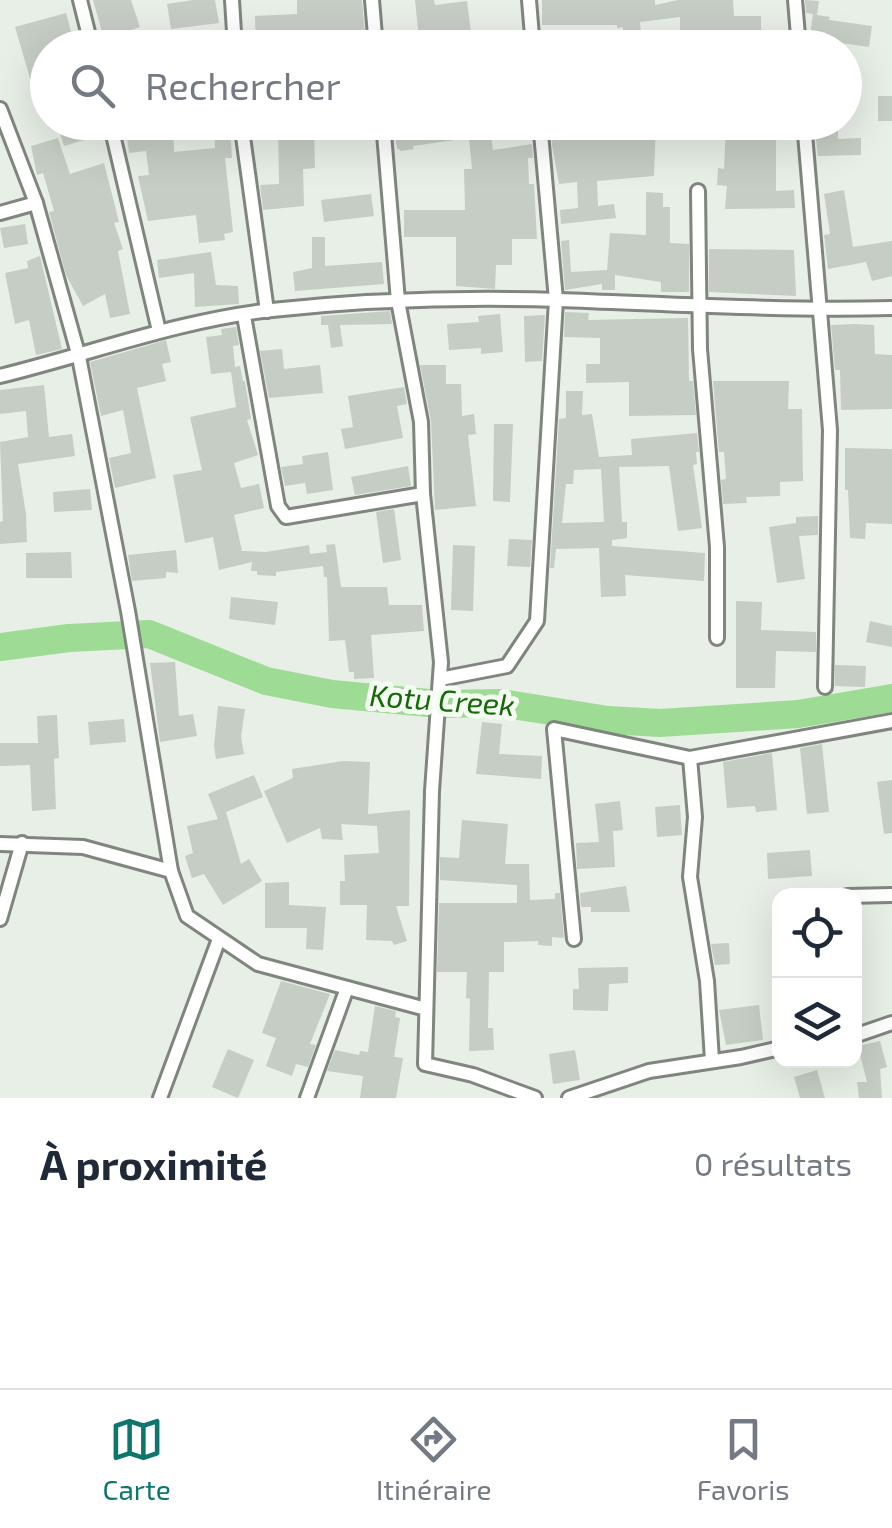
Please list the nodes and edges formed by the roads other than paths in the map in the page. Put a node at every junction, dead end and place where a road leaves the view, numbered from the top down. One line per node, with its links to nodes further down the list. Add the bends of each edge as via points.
1 (80, 0): 6 (street)
2 (232, 0): 7 (street)
3 (372, 0): 8 (street)
4 (529, 0): 9 (street)
5 (795, 0): 10 (street)
6 (88, 30)
7 (234, 30)
8 (374, 30)
9 (532, 30)
10 (798, 30)
11 (0, 109): 18 (street)
12 (114, 140): 27 (street)
13 (243, 140): 24 (street)
14 (384, 140): 21 (street)
15 (542, 140): 20 (street)
16 (805, 140): 25 (street)
17 (698, 192): 22 (street)
18 (36, 203): 19 (street); 28 (street)
19 (0, 213)
20 (556, 300): 21 (street); 22 (street); 32 (street, via 537,621 506,666)
21 (398, 301): 24 (street); 30 (street, via 420,422)
22 (700, 306): 25 (street); 31 (street, via 718,547)
23 (892, 308): 25 (street)
24 (267, 310): 26 (street)
25 (818, 310): 33 (street, via 830,430)
26 (244, 316): 27 (street); 30 (street, via 278,506 286,517)
27 (159, 331): 28 (street)
28 (79, 357): 29 (street); 38 (street)
29 (0, 376)
30 (424, 494): 32 (street)
31 (717, 638)
32 (440, 680): 45 (street)
33 (824, 687)
34 (892, 721): 35 (street)
35 (690, 758): 43 (street, via 554,728); 49 (street, via 690,876)
36 (0, 844): 37 (street)
37 (22, 844): 38 (street, via 83,847); 41 (street)
38 (171, 870): 42 (street, via 187,916)
39 (892, 895): 40 (street)
40 (862, 896)
41 (0, 918)
42 (219, 939): 44 (street, via 258,964); 50 (street)
43 (574, 940)
44 (347, 988): 45 (street); 51 (street)
45 (426, 1009): 52 (street, via 425,1064)
46 (892, 1023): 47 (street)
47 (862, 1033)
48 (772, 1049): 49 (street)
49 (712, 1060): 53 (street, via 649,1070)
50 (160, 1098)
51 (307, 1098)
52 (536, 1098)
53 (569, 1098)

